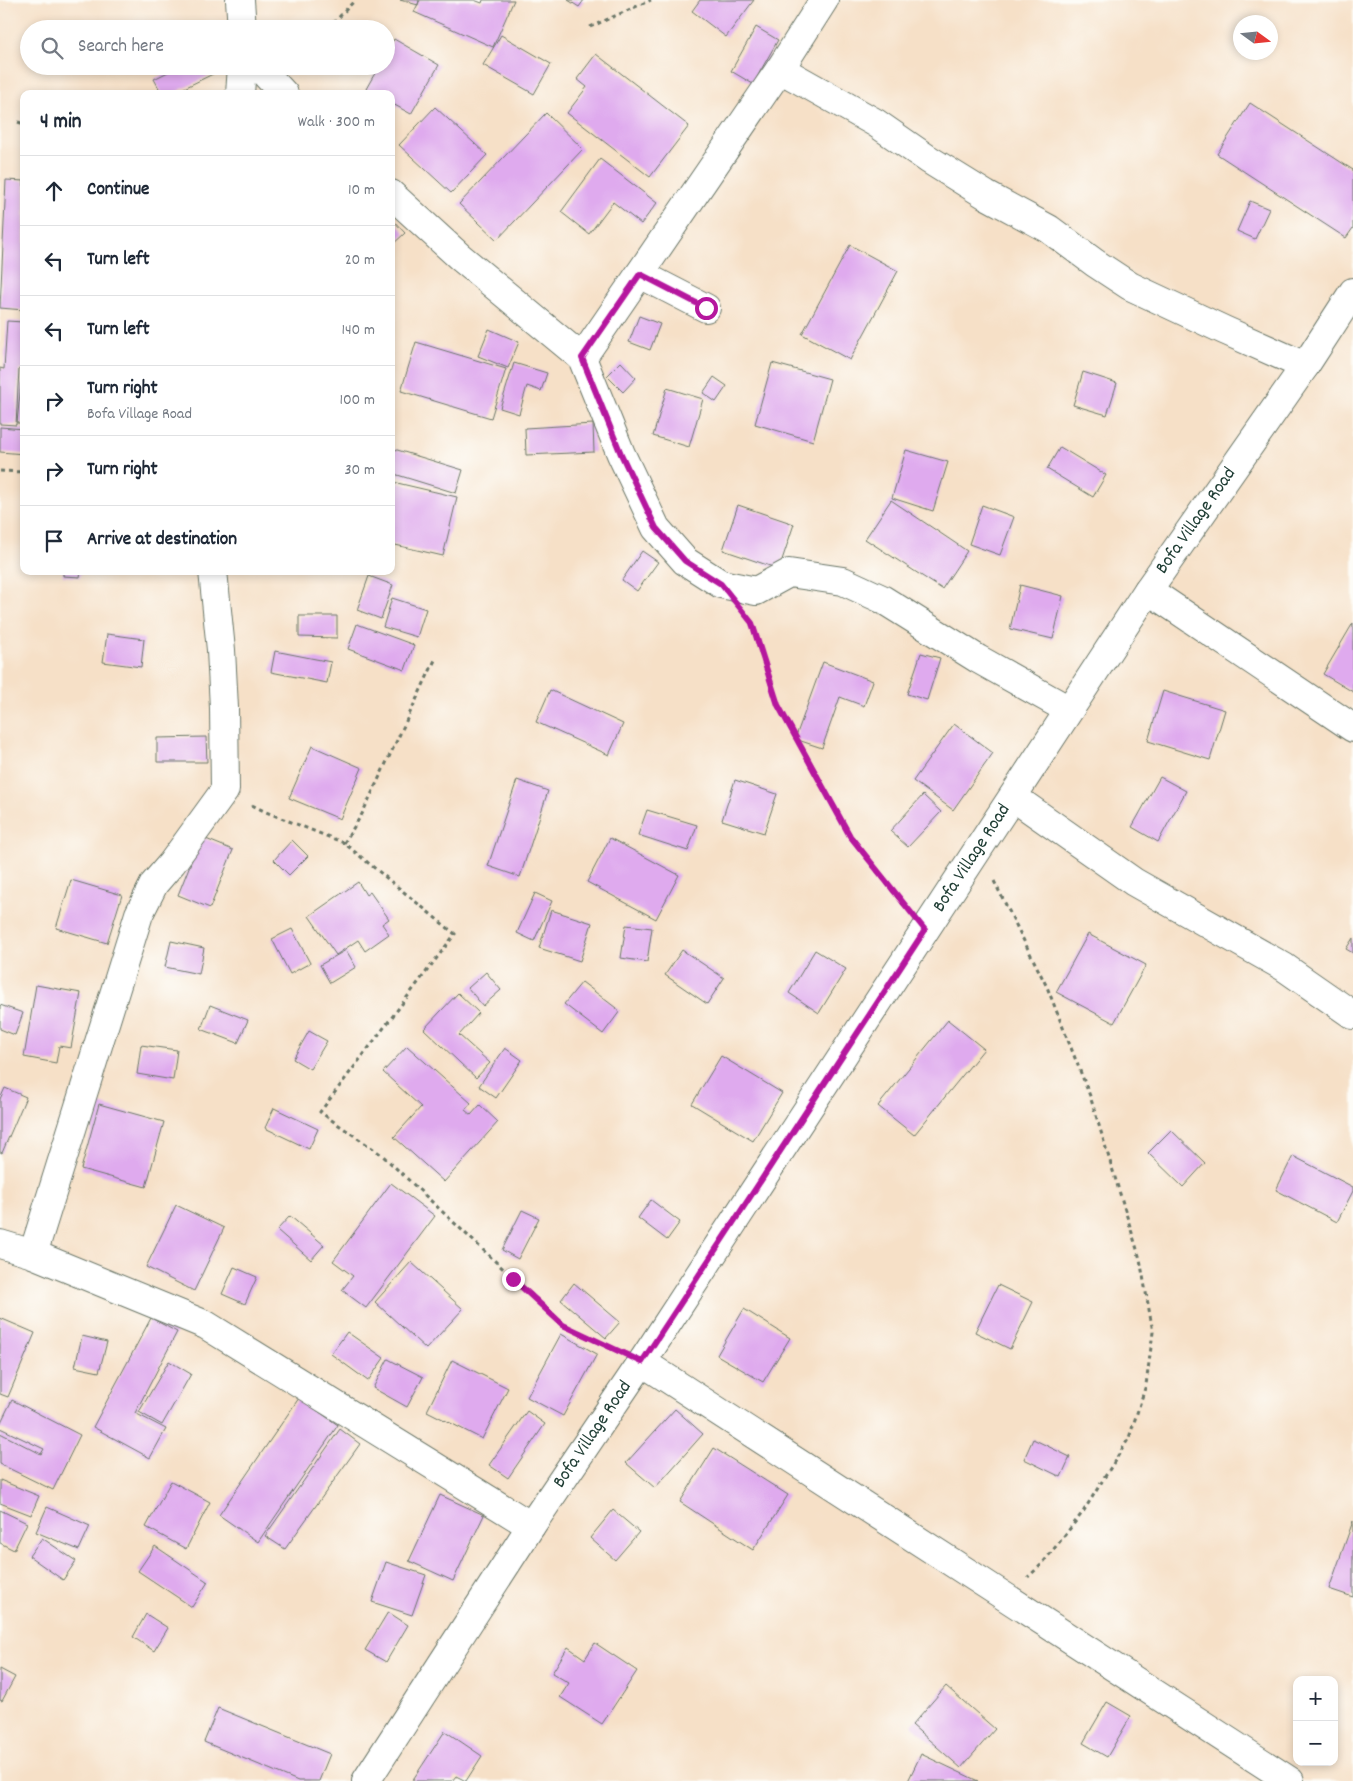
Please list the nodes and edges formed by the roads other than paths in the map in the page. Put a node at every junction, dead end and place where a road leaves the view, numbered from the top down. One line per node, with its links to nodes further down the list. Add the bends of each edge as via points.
1 (240, 0): 3 (street)
2 (824, 0): 4 (street)
3 (241, 20)
4 (780, 69): 10 (street); 14 (street, via 876,123 928,159 1049,229 1130,286)
5 (241, 75): 7 (street)
6 (266, 75): 8 (street)
7 (240, 90)
8 (280, 90)
9 (395, 198): 13 (street, via 460,257)
10 (640, 274): 12 (street); 13 (street)
11 (1350, 304): 14 (street, Bofa Village Road)
12 (706, 308)
13 (582, 358): 17 (street, via 621,454 656,528 685,561 721,584 756,591 789,573 843,581 882,599 978,659)
14 (1305, 366): 16 (street, Bofa Village Road)
15 (213, 575): 22 (street, via 223,699 225,790 154,884 139,914)
16 (1148, 590): 17 (street, Bofa Village Road); 18 (street)
17 (1069, 710): 19 (street, Bofa Village Road)
18 (1353, 728)
19 (1013, 797): 20 (street, via 1134,882 1284,966); 23 (street, Bofa Village Road)
20 (1353, 1015)
21 (0, 1244): 22 (street)
22 (33, 1254): 24 (street, via 206,1325)
23 (642, 1362): 24 (street, Bofa Village Road); 26 (street)
24 (531, 1526): 25 (street, Bofa Village Road)
25 (366, 1781)
26 (1290, 1781)

